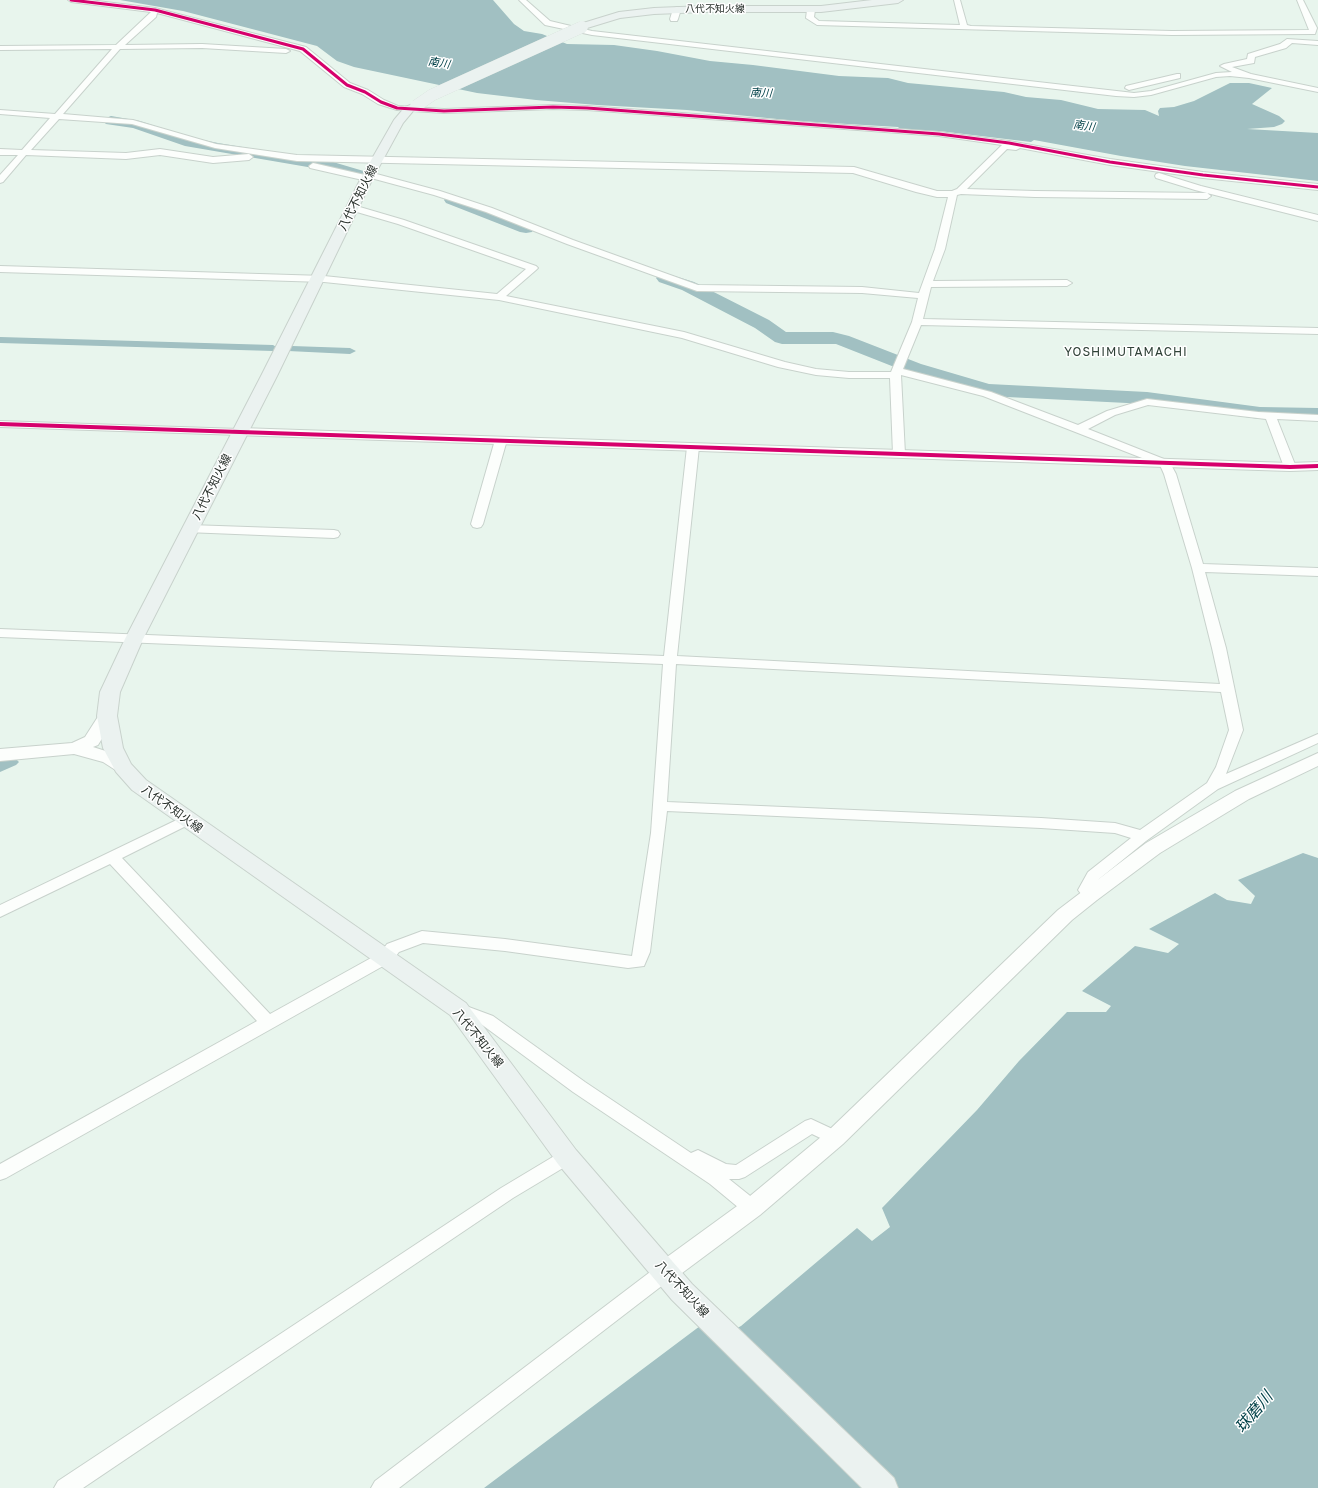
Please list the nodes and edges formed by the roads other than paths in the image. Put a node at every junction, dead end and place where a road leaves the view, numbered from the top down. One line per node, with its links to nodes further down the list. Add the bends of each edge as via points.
1 (71, 0): 7 (street)
2 (522, 0): 9 (street, via 544,21 553,25)
3 (898, 0): 6 (main road, 八代不知火線)
4 (957, 0): 8 (street, via 964,26)
5 (1300, 0): 10 (street)
6 (811, 10): 8 (street, via 810,18 817,23); 9 (main road, 八代不知火線, via 619,15)
7 (154, 12): 14 (street); 18 (street, via 303,49)
8 (967, 27): 10 (street, via 1164,33)
9 (578, 28): 11 (street); 25 (main road, 八代不知火線, bridge, via 432,95)
10 (1315, 32)
11 (620, 36): 13 (street); 21 (street, via 1126,95 1151,93 1216,76)
12 (1318, 42): 17 (street, via 1290,41 1283,46 1251,56 1250,61)
13 (766, 45)
14 (119, 46): 15 (street); 18 (street, via 202,46 281,50 296,52 316,66); 27 (street)
15 (0, 48)
16 (797, 48): 20 (street, via 1106,89 1126,88)
17 (1224, 66): 19 (street); 21 (street)
18 (328, 68): 25 (street, via 347,84 381,102 397,108)
19 (1202, 70)
20 (1188, 73)
21 (1249, 76): 22 (street)
22 (1280, 84): 23 (street); 24 (street)
23 (1318, 90)
24 (1318, 96)
25 (412, 108): 28 (street, via 444,110 553,107 627,110); 33 (main road, 八代不知火線, via 398,122)
26 (0, 112): 27 (street)
27 (56, 117): 32 (street); 33 (street, via 133,122 215,146)
28 (965, 137): 29 (street); 30 (street)
29 (1002, 148): 30 (street, via 1005,146); 36 (street); 38 (street, via 1140,170 1198,188)
30 (1051, 150): 35 (street, via 1203,175)
31 (0, 152): 32 (street)
32 (24, 153): 33 (street, via 126,156 160,152 213,160 258,156 321,167); 34 (street)
33 (371, 171): 36 (street, via 854,170 937,194); 37 (main road, 八代不知火線); 44 (street, via 489,210 698,288 862,290)
34 (0, 180)
35 (1318, 187)
36 (957, 192): 39 (street, via 1207,196); 43 (street)
37 (353, 208): 41 (main road, 八代不知火線); 45 (street, via 533,268)
38 (1318, 218)
39 (1318, 224)
40 (0, 269): 41 (street)
41 (316, 278): 45 (street); 53 (main road, 八代不知火線)
42 (1067, 283): 43 (street)
43 (927, 284): 44 (street)
44 (923, 296): 46 (street)
45 (499, 297): 48 (street, via 684,335 782,365 809,370 849,375)
46 (917, 322): 47 (street); 48 (street)
47 (1318, 331)
48 (898, 368): 52 (street, via 987,394); 56 (street, via 895,378)
49 (1270, 416): 50 (street); 52 (street, via 1147,402 1111,413); 59 (street)
50 (1318, 418)
51 (0, 424): 53 (street)
52 (1079, 429): 57 (street)
53 (240, 432): 54 (street); 61 (main road, 八代不知火線)
54 (501, 440): 55 (street); 60 (street)
55 (693, 447): 56 (street); 67 (street)
56 (900, 454): 57 (street)
57 (1165, 463): 59 (street); 63 (street)
58 (1318, 466): 59 (street)
59 (1290, 467)
60 (477, 524)
61 (190, 529): 62 (street); 66 (main road, 八代不知火線)
62 (334, 534)
63 (1198, 568): 64 (street); 68 (street)
64 (1318, 572)
65 (0, 633): 66 (street)
66 (134, 639): 67 (street); 69 (main road, 八代不知火線, via 110,692)
67 (670, 660): 68 (street); 76 (street)
68 (1228, 688): 75 (street, via 1236,730 1223,767)
69 (107, 716): 71 (street, via 92,741); 74 (main road, 八代不知火線, via 113,748)
70 (1318, 738): 75 (street)
71 (75, 748): 72 (street); 74 (street, via 109,758)
72 (0, 755)
73 (1318, 759): 80 (street, via 1242,795 1153,848)
74 (123, 767): 77 (main road, 八代不知火線, via 139,785)
75 (1213, 786): 78 (street)
76 (660, 806): 78 (street, via 1041,823 1115,828); 82 (street, via 642,952 638,962 422,937 393,948)
77 (187, 820): 79 (street); 82 (main road, 八代不知火線)
78 (1141, 837): 80 (street, via 1093,876 1086,890)
79 (112, 857): 81 (street); 84 (street)
80 (1090, 895): 86 (street, via 1065,915)
81 (0, 912)
82 (386, 957): 83 (main road, 八代不知火線); 84 (street)
83 (458, 1010): 85 (street, via 486,1020); 87 (main road, 八代不知火線)
84 (269, 1023): 88 (street)
85 (623, 1116): 86 (street, via 632,1114 694,1155 731,1173 739,1172 811,1126); 89 (street, via 716,1179)
86 (834, 1138): 89 (street)
87 (567, 1157): 90 (main road, 八代不知火線); 91 (street, via 508,1193)
88 (0, 1173)
89 (752, 1208): 90 (street)
90 (673, 1282): 92 (street); 93 (main road, 八代不知火線)
91 (66, 1488)
92 (382, 1488)
93 (883, 1488)

